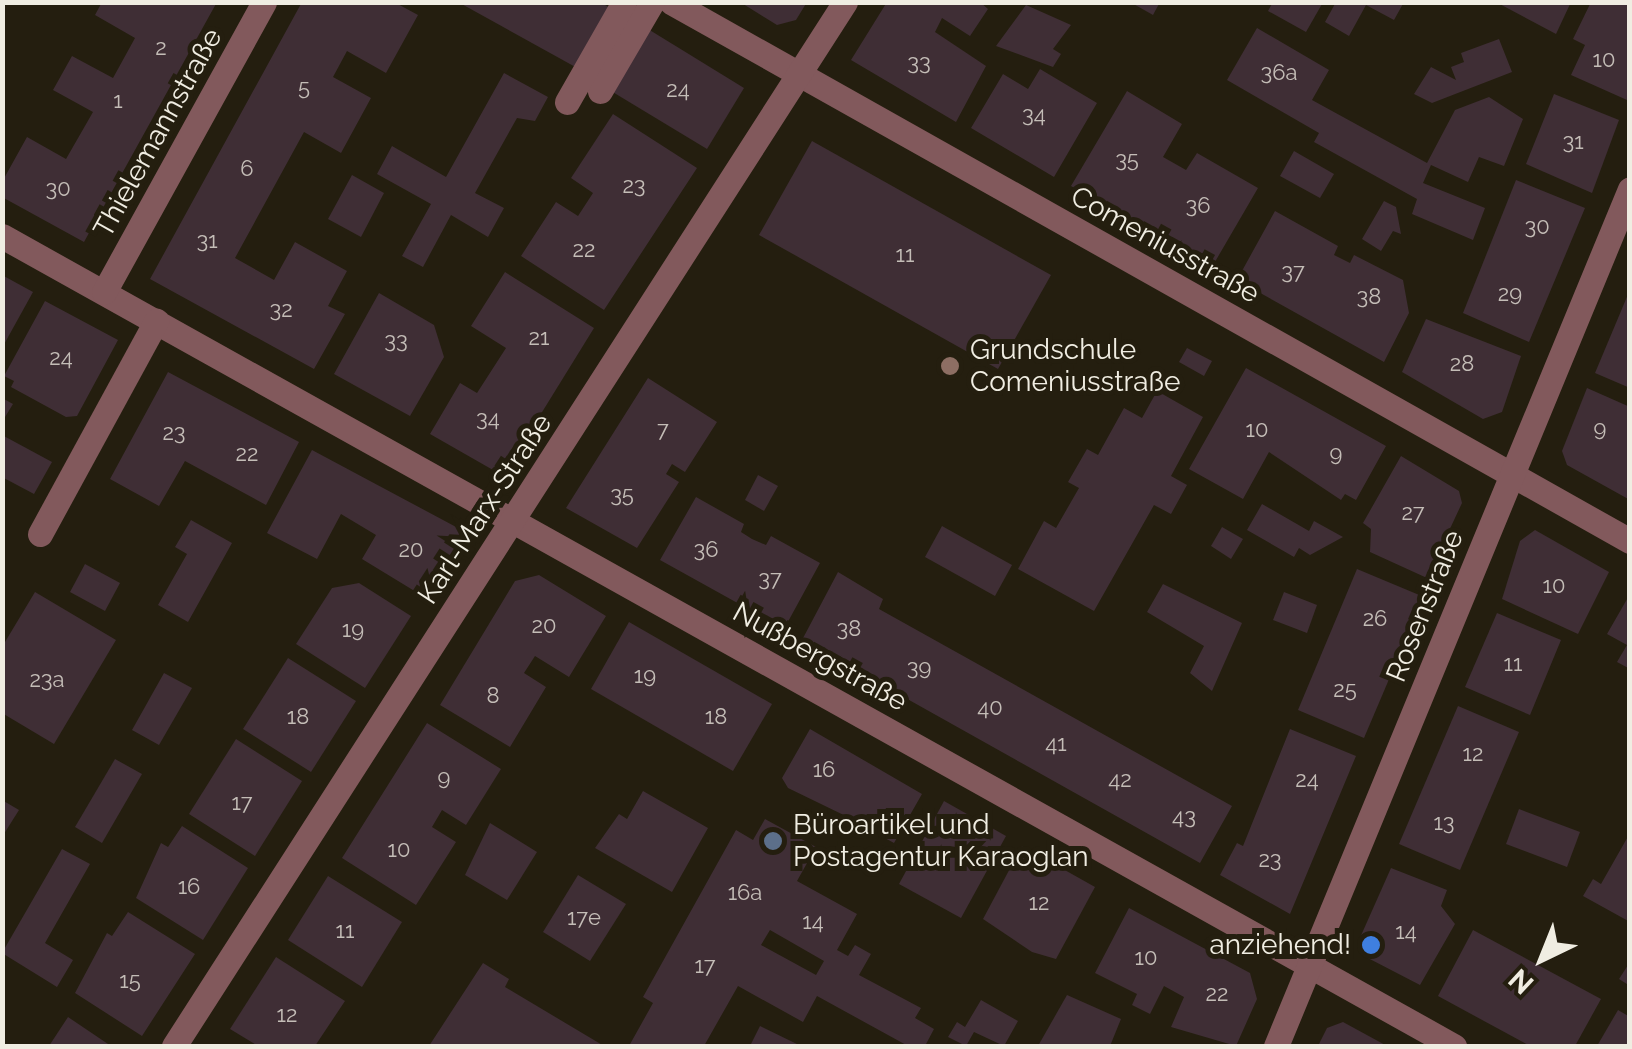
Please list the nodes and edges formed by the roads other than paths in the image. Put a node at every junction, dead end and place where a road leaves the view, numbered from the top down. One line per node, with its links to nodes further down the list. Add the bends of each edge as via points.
1 (264, 2): 11 (street, Thielemannstraße)
2 (624, 2): 8 (street)
3 (652, 2): 7 (street)
4 (845, 2): 6 (street, Karl-Marx-Straße)
5 (672, 3): 6 (street, Comeniusstraße)
6 (799, 73): 13 (street, Comeniusstraße); 14 (street, Karl-Marx-Straße)
7 (600, 91)
8 (567, 102)
9 (1630, 189): 13 (street, Rosenstraße)
10 (2, 236): 11 (street, Nußbergstraße)
11 (104, 292): 12 (street, Nußbergstraße)
12 (156, 321): 14 (street, Nußbergstraße); 15 (street)
13 (1512, 474): 16 (street, Comeniusstraße); 17 (street, Rosenstraße)
14 (513, 520): 17 (street, Nußbergstraße); 18 (street, Karl-Marx-Straße)
15 (40, 534)
16 (1630, 541)
17 (1310, 965): 19 (street, Rosenstraße); 20 (street, Nußbergstraße)
18 (174, 1046)
19 (1276, 1046)
20 (1454, 1046)

